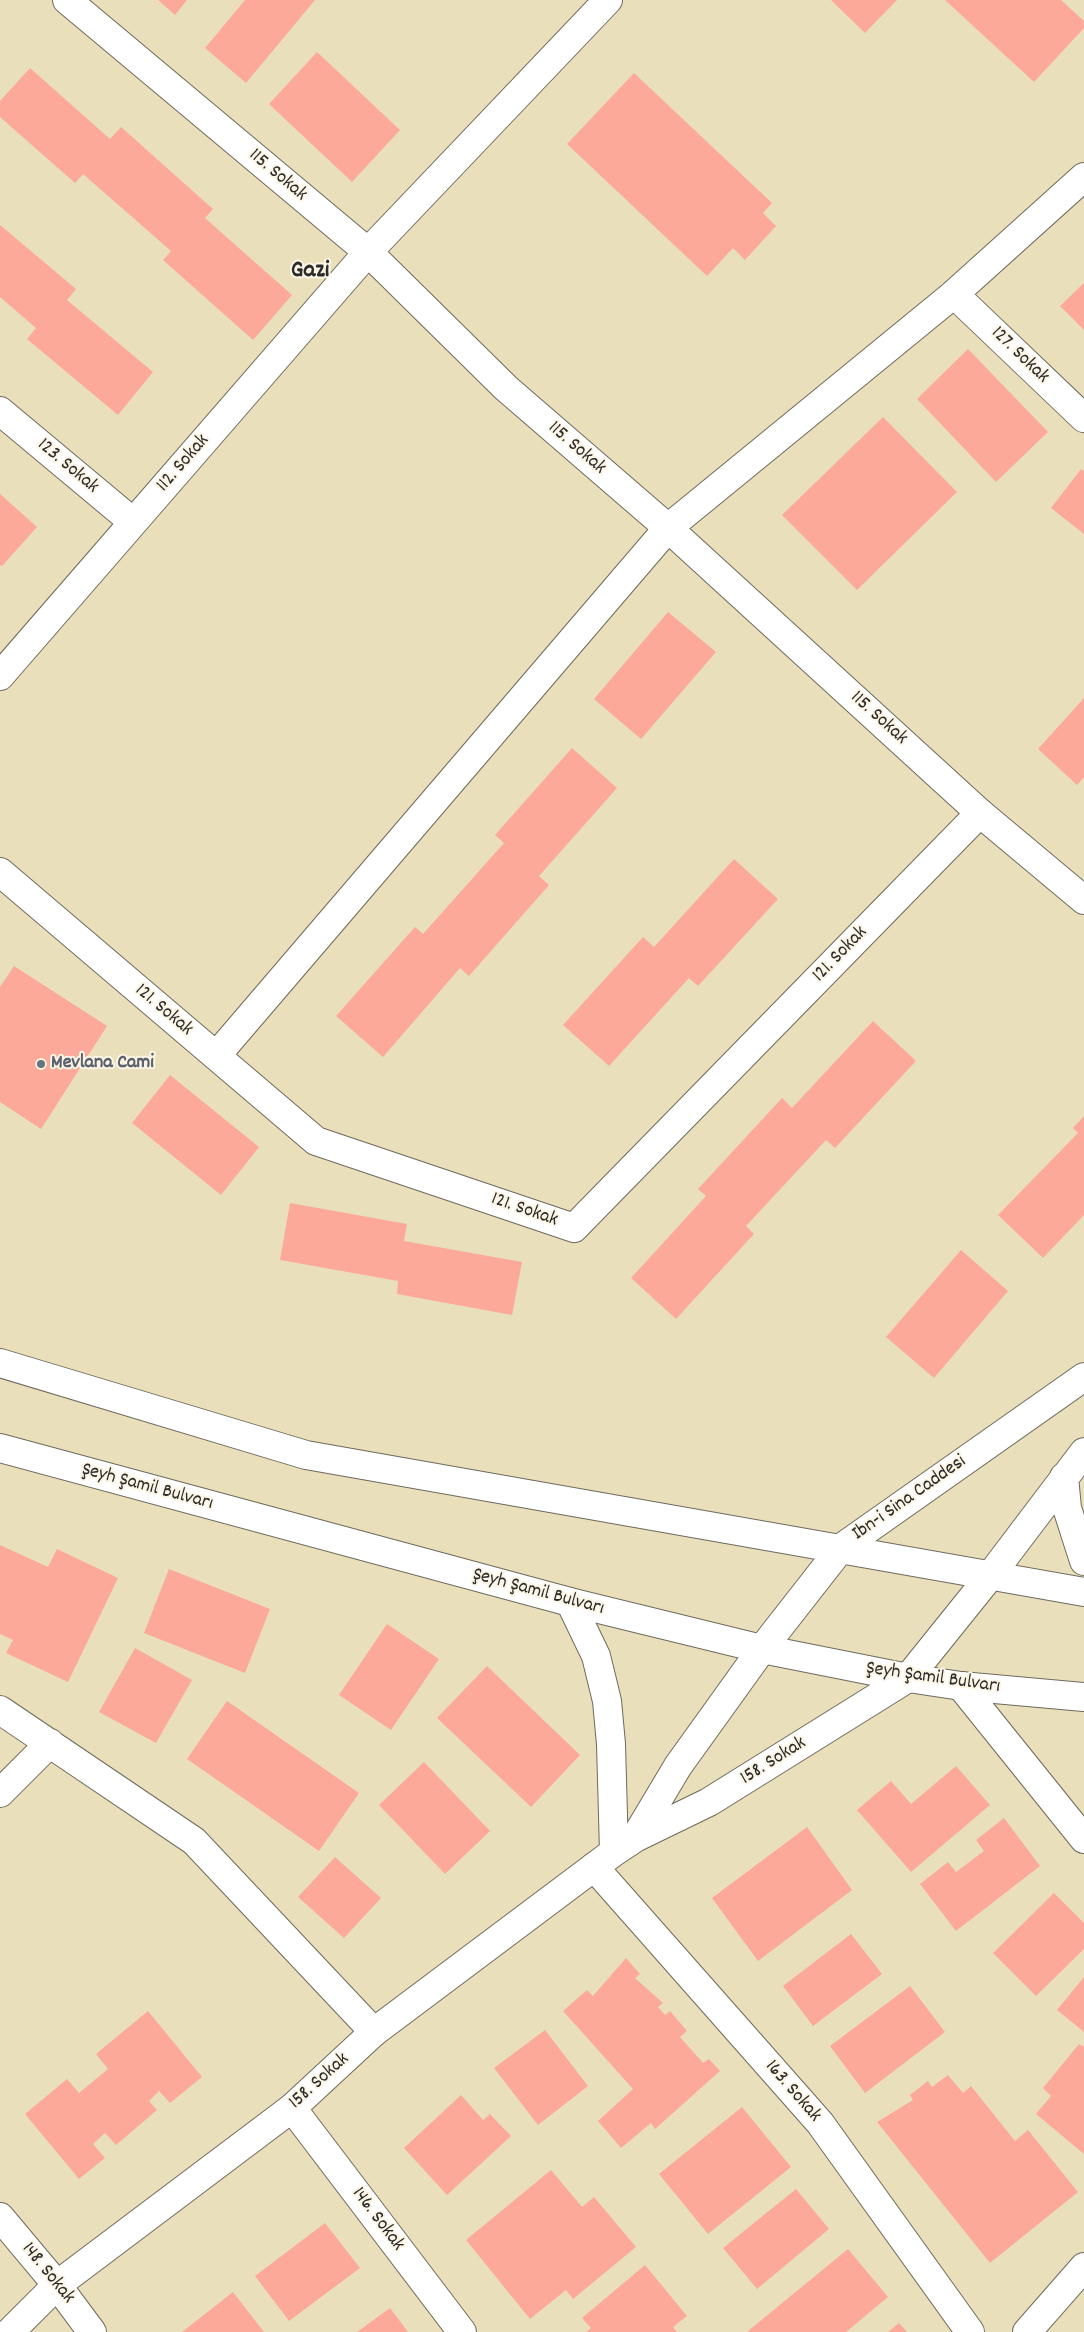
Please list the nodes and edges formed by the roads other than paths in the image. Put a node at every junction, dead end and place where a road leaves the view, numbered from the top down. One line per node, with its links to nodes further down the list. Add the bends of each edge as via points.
1 (67, 0): 4 (street, 115. Sokak)
2 (606, 1): 4 (street, 112. Sokak)
3 (1084, 177): 5 (street)
4 (368, 252): 8 (street, 112. Sokak); 9 (street, 115. Sokak, via 506,388)
5 (954, 294): 7 (street, 127. Sokak); 9 (street)
6 (0, 411): 8 (street, 123. Sokak)
7 (1084, 418)
8 (133, 522): 10 (street, 112. Sokak)
9 (668, 528): 11 (street, 115. Sokak); 14 (street)
10 (0, 676)
11 (980, 813): 13 (street, 115. Sokak); 14 (street, 121. Sokak, via 574,1228 316,1140)
12 (0, 872): 14 (street, 121. Sokak)
13 (1084, 900)
14 (216, 1056)
15 (0, 1362): 20 (street, via 306,1454)
16 (1084, 1377): 20 (street, Ibn-i Sina Caddesi)
17 (0, 1448): 24 (street, Şeyh Şamil Bulvarı)
18 (1084, 1452): 19 (street)
19 (1064, 1477): 21 (street, via 1066,1508); 22 (street)
20 (841, 1548): 22 (street); 25 (street, Ibn-i Sina Caddesi)
21 (1084, 1561)
22 (990, 1576): 23 (street); 26 (street)
23 (1084, 1592)
24 (570, 1602): 25 (street, Şeyh Şamil Bulvarı); 33 (street, via 596,1656 607,1700)
25 (762, 1649): 26 (street, Şeyh Şamil Bulvarı); 33 (street, 158. Sokak)
26 (908, 1678): 27 (street, Şeyh Şamil Bulvarı); 33 (street, 158. Sokak, via 709,1802)
27 (961, 1686): 28 (street, Şeyh Şamil Bulvarı); 32 (street)
28 (1084, 1697)
29 (0, 1710): 30 (street)
30 (50, 1743): 31 (street); 34 (street, via 194,1841)
31 (0, 1793)
32 (1084, 1840)
33 (614, 1852): 34 (street, 158. Sokak); 42 (street, 163. Sokak, via 820,2123)
34 (374, 2032): 35 (street, 158. Sokak)
35 (292, 2108): 38 (street, 158. Sokak); 41 (street, 146. Sokak)
36 (0, 2217): 38 (street, 148. Sokak)
37 (1084, 2267): 43 (street)
38 (57, 2285): 39 (street, 158. Sokak); 40 (street, 148. Sokak)
39 (10, 2332)
40 (92, 2332)
41 (462, 2332)
42 (970, 2332)
43 (1027, 2332)

